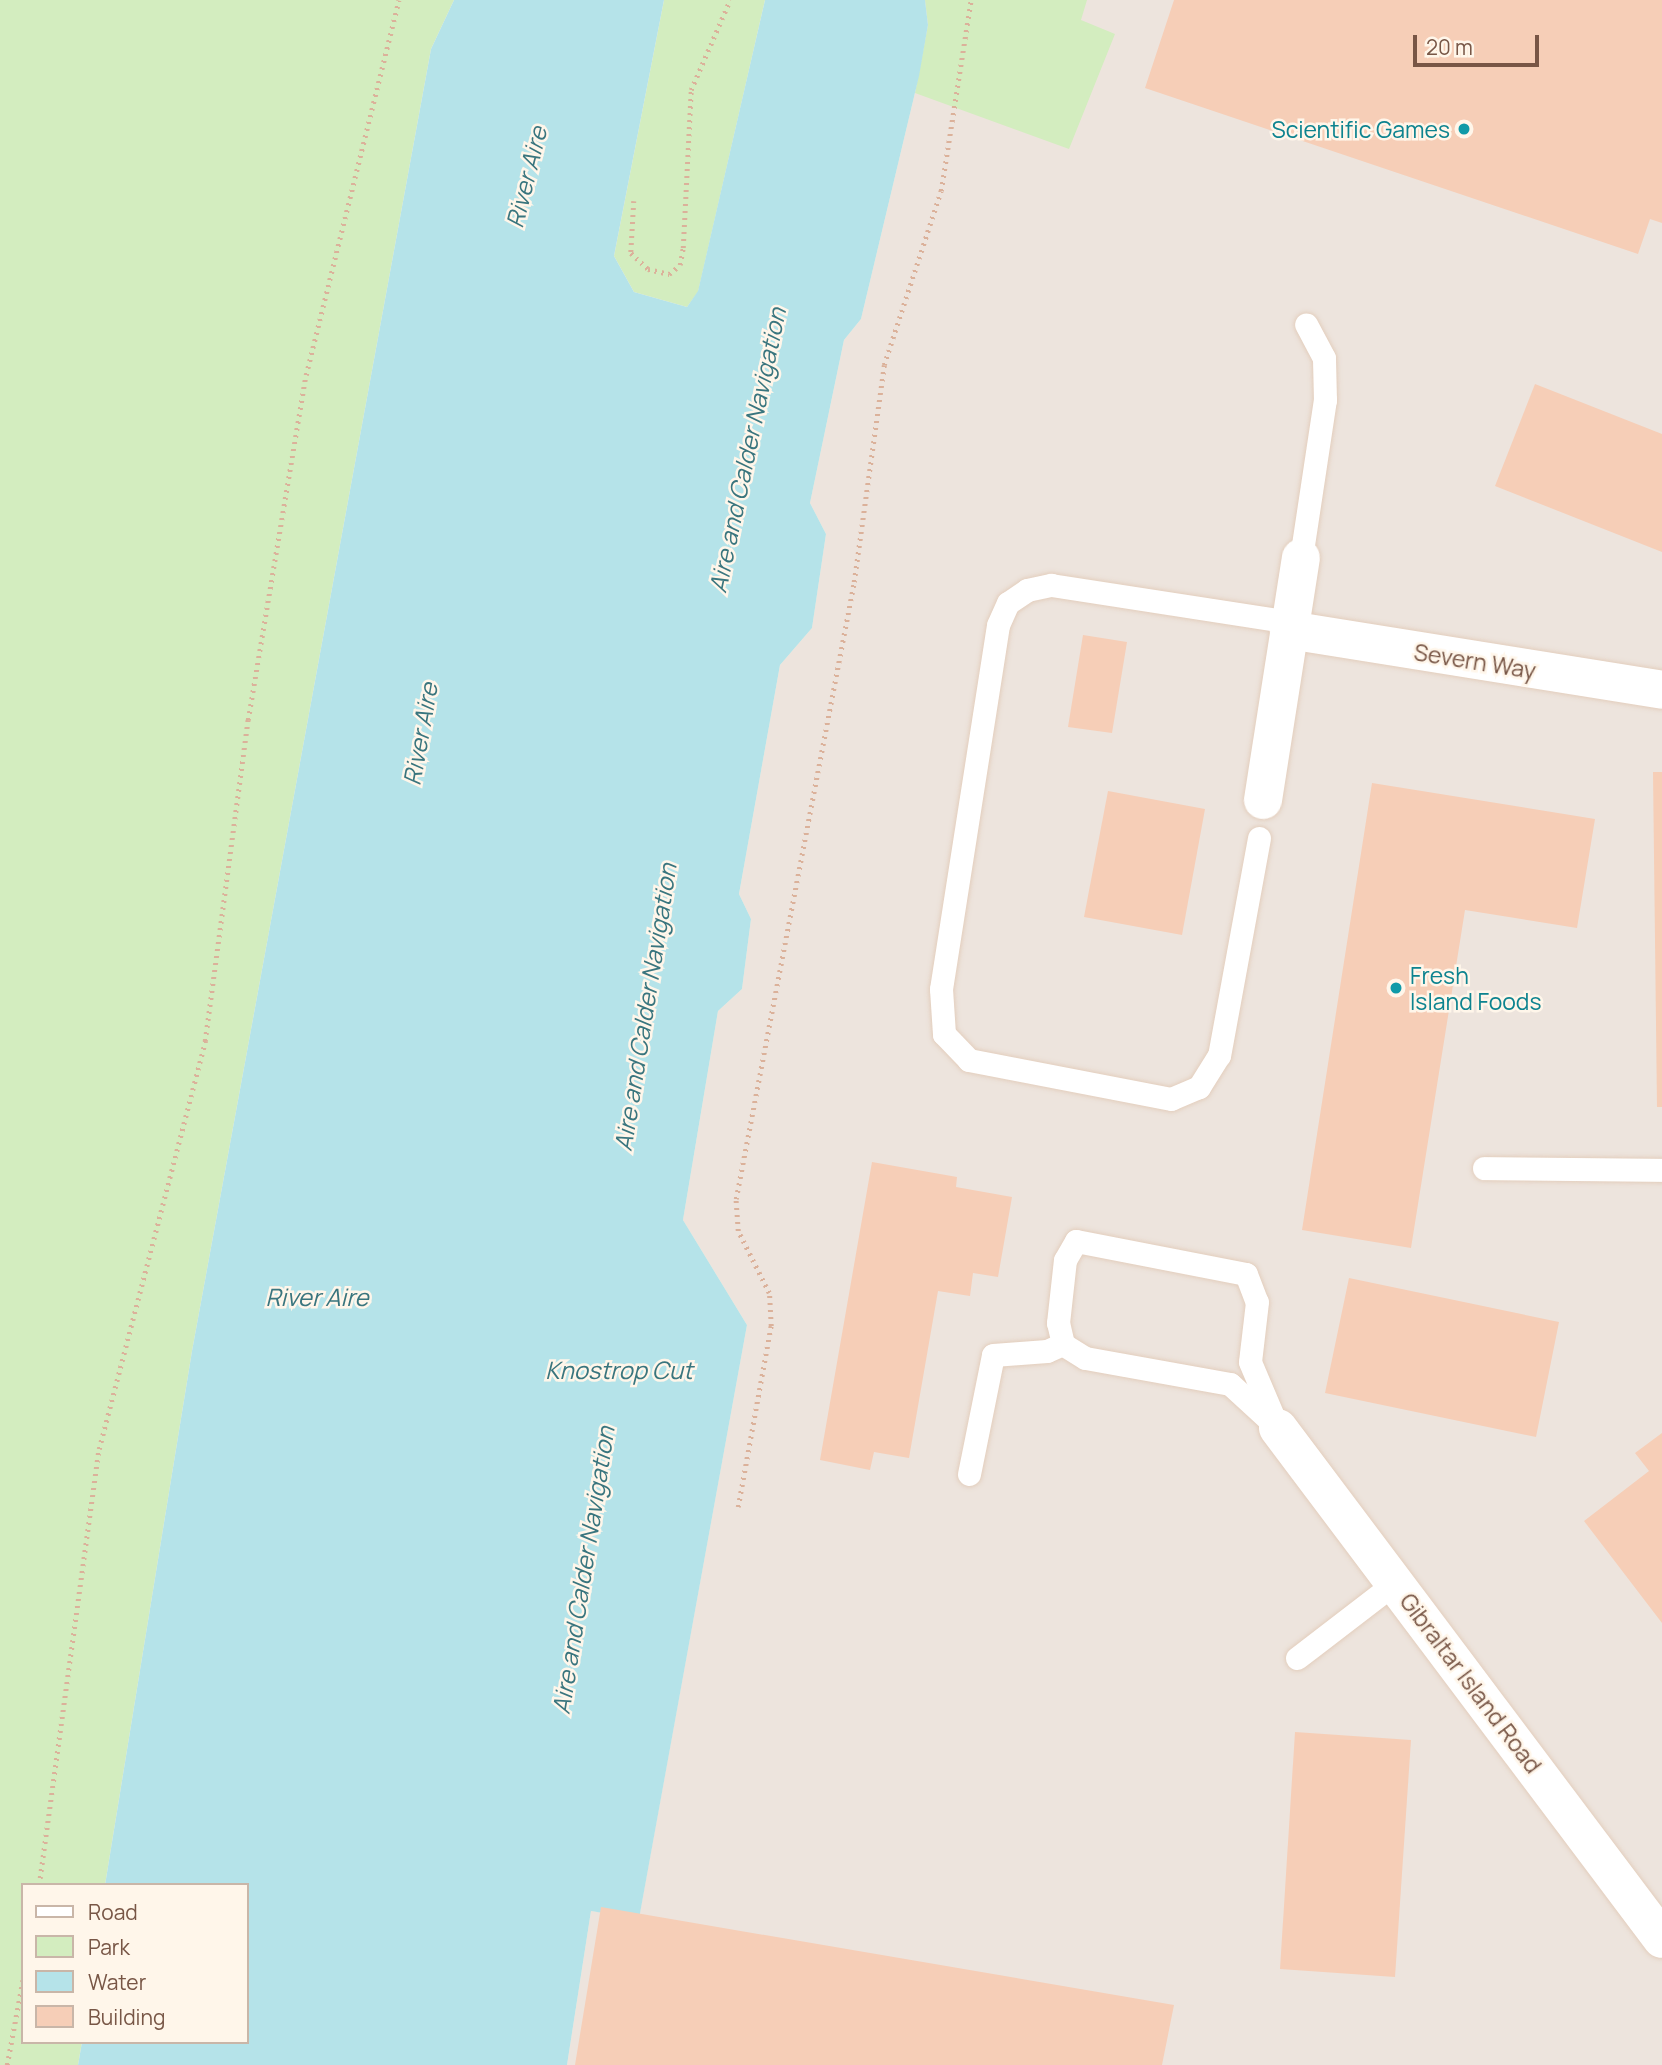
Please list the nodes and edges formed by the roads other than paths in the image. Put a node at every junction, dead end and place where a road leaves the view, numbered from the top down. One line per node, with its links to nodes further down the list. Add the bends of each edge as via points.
1 (1306, 324): 2 (lane, via 1324,358 1325,400)
2 (1301, 558): 3 (street)
3 (1290, 626): 4 (street, Severn Way); 5 (street); 6 (lane, via 1051,586 1027,590 1008,603 998,625 941,989 944,1034 969,1060 1171,1099 1199,1087 1219,1055)
4 (1662, 690)
5 (1263, 800)
6 (1259, 838)
7 (1484, 1168): 8 (lane)
8 (1662, 1170)
9 (1063, 1344): 10 (lane, via 1085,1358 1230,1384); 10 (lane, via 1058,1323 1065,1259 1076,1241 1246,1274 1257,1302 1250,1362); 11 (lane, via 1047,1351 993,1355)
10 (1278, 1428): 12 (street, Gibraltar Island Road)
11 (969, 1474)
12 (1395, 1582): 13 (lane); 14 (street, Gibraltar Island Road)
13 (1297, 1658)
14 (1662, 1939)

